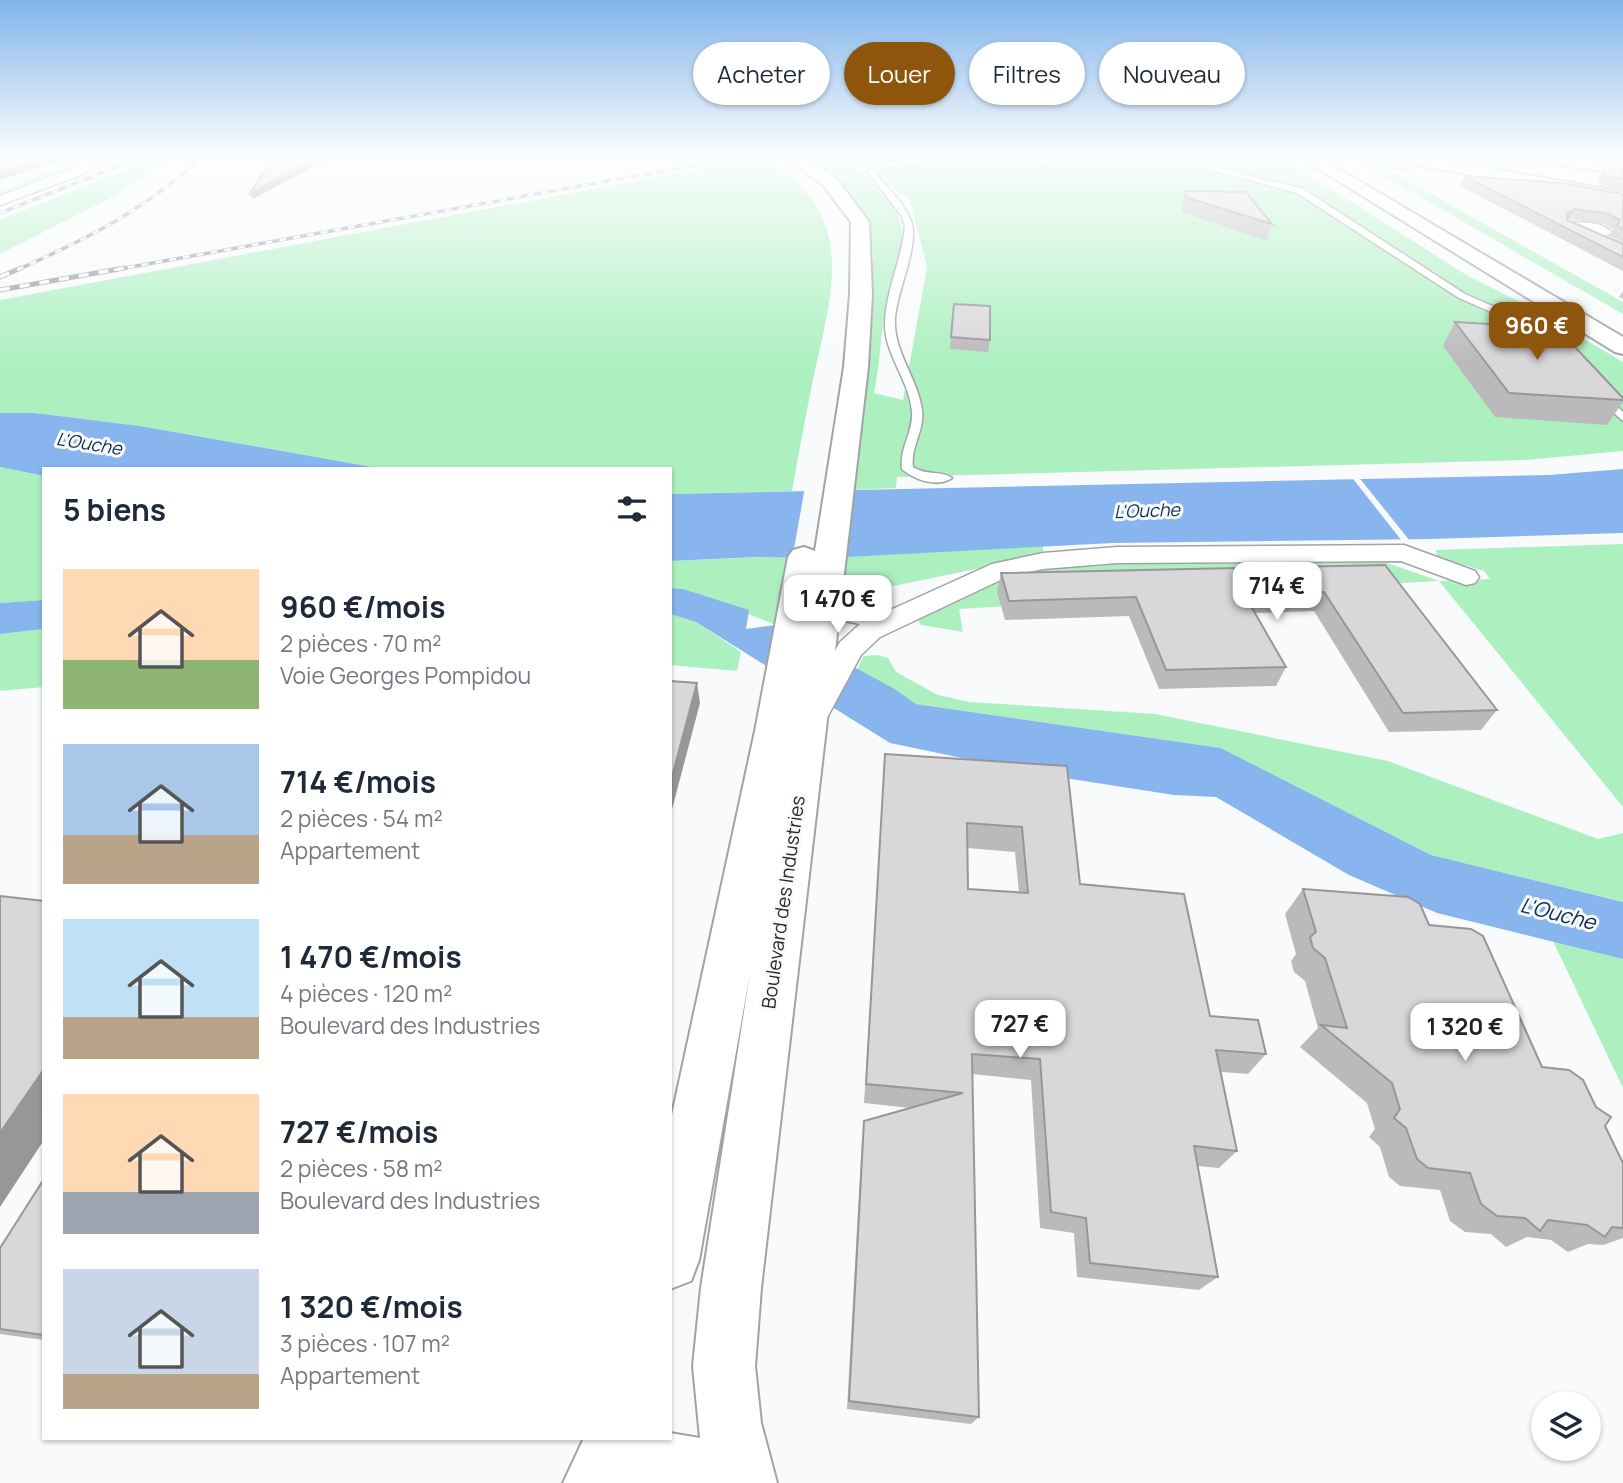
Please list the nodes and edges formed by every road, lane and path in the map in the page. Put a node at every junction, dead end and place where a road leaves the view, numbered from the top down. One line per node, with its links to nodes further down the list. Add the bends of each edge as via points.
1 (845, 225): 15 (main road, Boulevard des Industries, via 860,254 856,367 828,482)
2 (909, 225): 13 (lane, via 890,327 917,421 905,458 908,469 920,477)
3 (1353, 225): 9 (lane, via 1462,296 1517,320)
4 (1421, 225): 10 (main road)
5 (1446, 225): 8 (main road)
6 (1592, 236): 7 (street)
7 (1623, 250)
8 (1623, 329)
9 (1549, 345)
10 (1623, 347)
11 (1594, 390): 12 (lane)
12 (1623, 418)
13 (946, 478)
14 (1466, 577): 16 (street, via 1404,553 1117,555 1043,561 1001,570)
15 (810, 605): 16 (street); 17 (main road, Boulevard des Industries)
16 (887, 620): 17 (street, via 850,649)
17 (799, 704): 18 (main road, Boulevard des Industries); 22 (main road, Boulevard des Industries, via 724,1366 729,1423)
18 (672, 1251)
19 (619, 1440): 20 (main road)
20 (598, 1483): 21 (main road, via 661,1464 706,1471)
21 (725, 1483)
22 (744, 1483)

